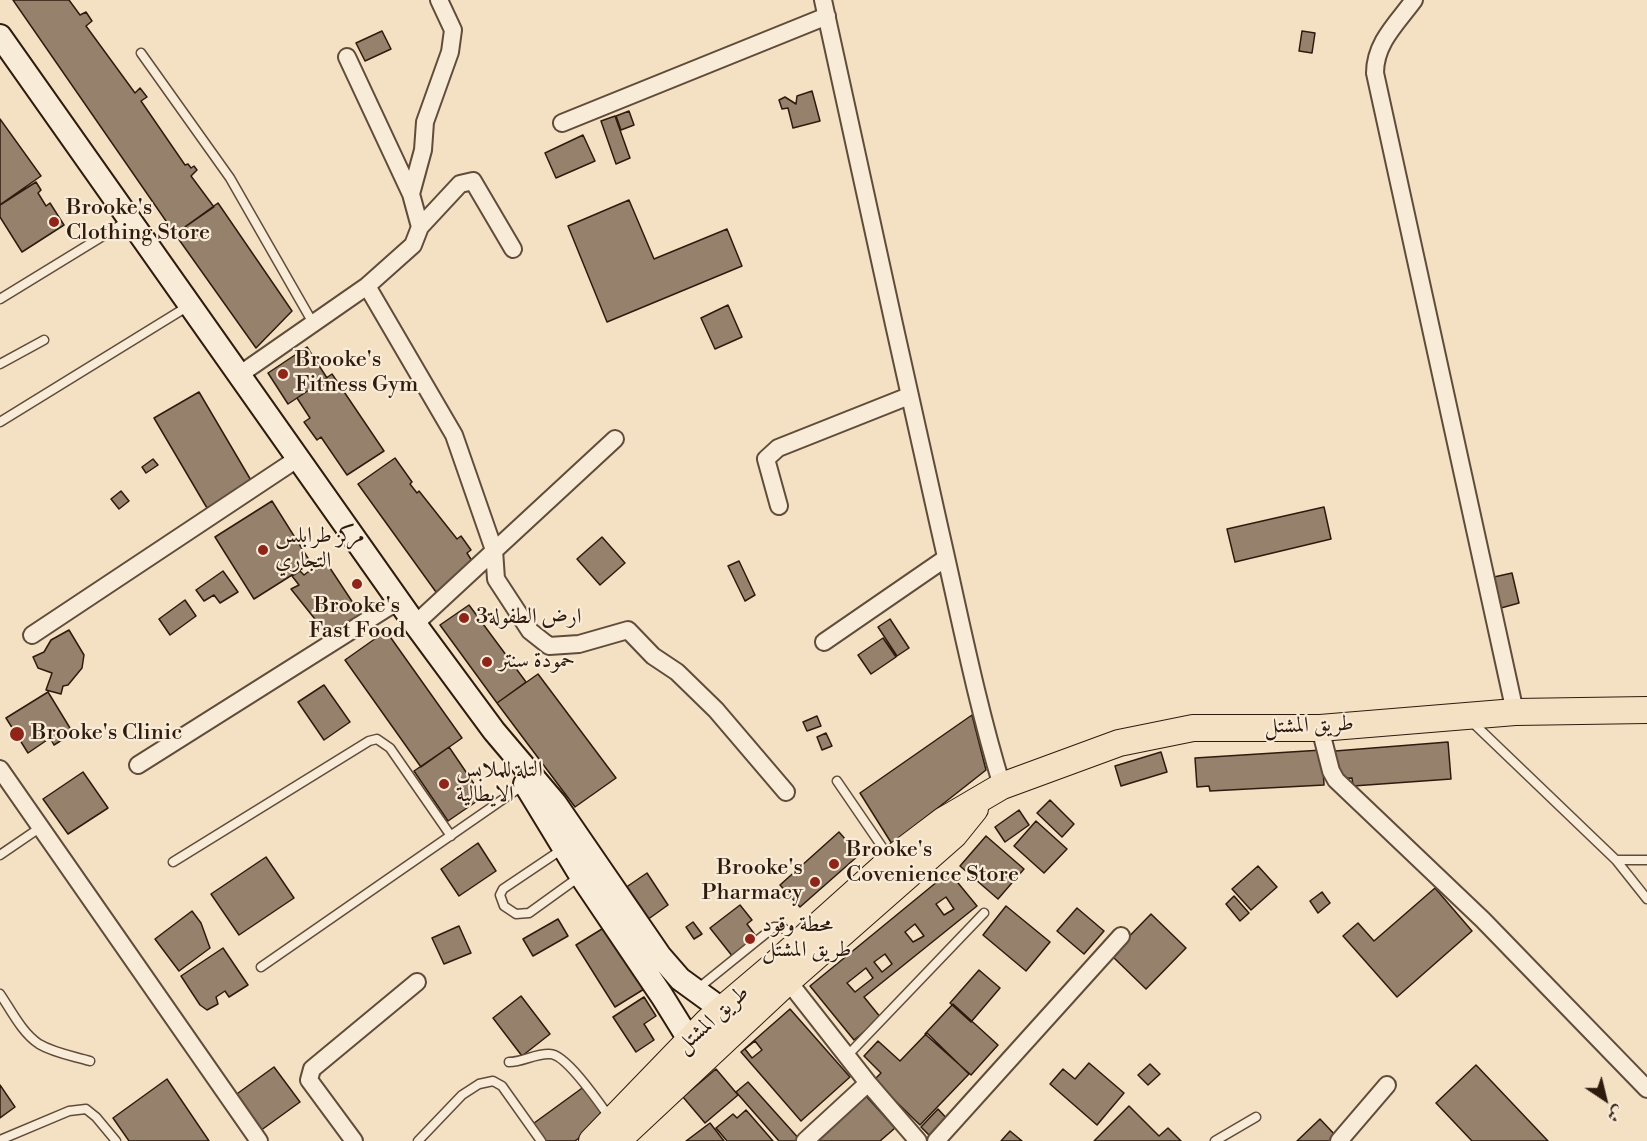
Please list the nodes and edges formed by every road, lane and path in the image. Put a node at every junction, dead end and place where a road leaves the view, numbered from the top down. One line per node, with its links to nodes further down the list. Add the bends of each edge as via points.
1 (439, 0): 8 (street, via 453,30 450,52 425,122 423,150)
2 (1406, 2): 31 (street, via 1377,51 1375,73)
3 (825, 8): 7 (street); 19 (street)
4 (0, 36): 9 (main road)
5 (141, 53): 15 (lane, via 230,178)
6 (347, 57): 8 (street)
7 (562, 123)
8 (411, 194): 10 (street)
9 (129, 220): 13 (lane); 14 (main road)
10 (420, 227): 11 (street, via 460,184 473,181); 12 (street, via 413,245)
11 (513, 249)
12 (367, 285): 15 (street); 24 (street, via 454,435)
13 (0, 299)
14 (190, 305): 18 (main road); 20 (lane)
15 (313, 323): 18 (street)
16 (44, 340): 17 (lane)
17 (0, 364)
18 (239, 375): 22 (main road)
19 (909, 396): 23 (street, via 771,453 766,459); 25 (street)
20 (0, 422)
21 (615, 438): 24 (street)
22 (297, 459): 26 (main road); 28 (street)
23 (779, 506)
24 (494, 550): 27 (street); 39 (street, via 496,579 531,631 549,646 579,644 628,630 716,710)
25 (946, 558): 29 (street); 40 (street, via 984,724)
26 (398, 601): 27 (main road); 35 (street)
27 (415, 624): 34 (main road)
28 (32, 635)
29 (824, 642)
30 (1647, 710): 31 (main road, طريق المشتل)
31 (1515, 712): 32 (main road, طريق المشتل)
32 (1465, 716): 33 (main road, طريق المشتل); 46 (lane)
33 (1320, 728): 40 (main road, طريق المشتل, via 1193,728 1119,743); 67 (street, via 1336,780 1483,920)
34 (494, 731): 38 (main road); 57 (main road, via 555,803 660,956)
35 (138, 765)
36 (0, 769): 41 (street)
37 (837, 781): 45 (lane)
38 (525, 784): 42 (lane); 43 (main road)
39 (786, 792)
40 (993, 792): 45 (main road, طريق المشتل, via 944,820); 55 (main road, طريق المشتل, via 954,835)
41 (41, 826): 44 (lane); 72 (street)
42 (451, 836): 48 (lane, via 390,748 377,738); 54 (lane)
43 (565, 848): 49 (main road); 49 (lane, via 503,889 500,896 504,906 516,915 529,913)
44 (0, 855)
45 (891, 860): 53 (main road, طريق المشتل)
46 (1616, 860): 47 (lane); 50 (lane)
47 (1647, 860)
48 (173, 862)
49 (581, 876): 60 (main road)
50 (1647, 899)
51 (984, 913): 61 (lane)
52 (1121, 936): 79 (street)
53 (801, 940): 57 (lane, via 781,927 774,927); 59 (main road, طريق المشتل)
54 (261, 967)
55 (788, 981): 59 (main road, طريق المشتل); 61 (street)
56 (417, 982): 73 (street, via 312,1069 309,1080)
57 (695, 990): 59 (main road)
58 (0, 994): 62 (lane, via 38,1043)
59 (732, 1017): 60 (main road, طريق المشتل, via 707,1022); 63 (main road, طريق المشتل)
60 (688, 1041): 63 (main road); 69 (main road, طريق المشتل)
61 (847, 1056): 65 (street)
62 (90, 1061)
63 (703, 1061): 69 (main road, طريق المشتل)
64 (509, 1062): 69 (lane, via 558,1056 590,1090)
65 (868, 1083): 77 (street); 78 (street)
66 (1387, 1085): 81 (street)
67 (1647, 1089)
68 (1256, 1117): 80 (lane)
69 (614, 1131): 76 (main road, طريق المشتل)
70 (0, 1140): 71 (lane, via 69,1111 86,1109)
71 (116, 1141)
72 (259, 1141)
73 (354, 1141)
74 (418, 1141): 75 (lane, via 462,1095 479,1084 493,1081 502,1086)
75 (541, 1141)
76 (592, 1141)
77 (805, 1141)
78 (918, 1141)
79 (936, 1141)
80 (1215, 1141)
81 (1339, 1141)

